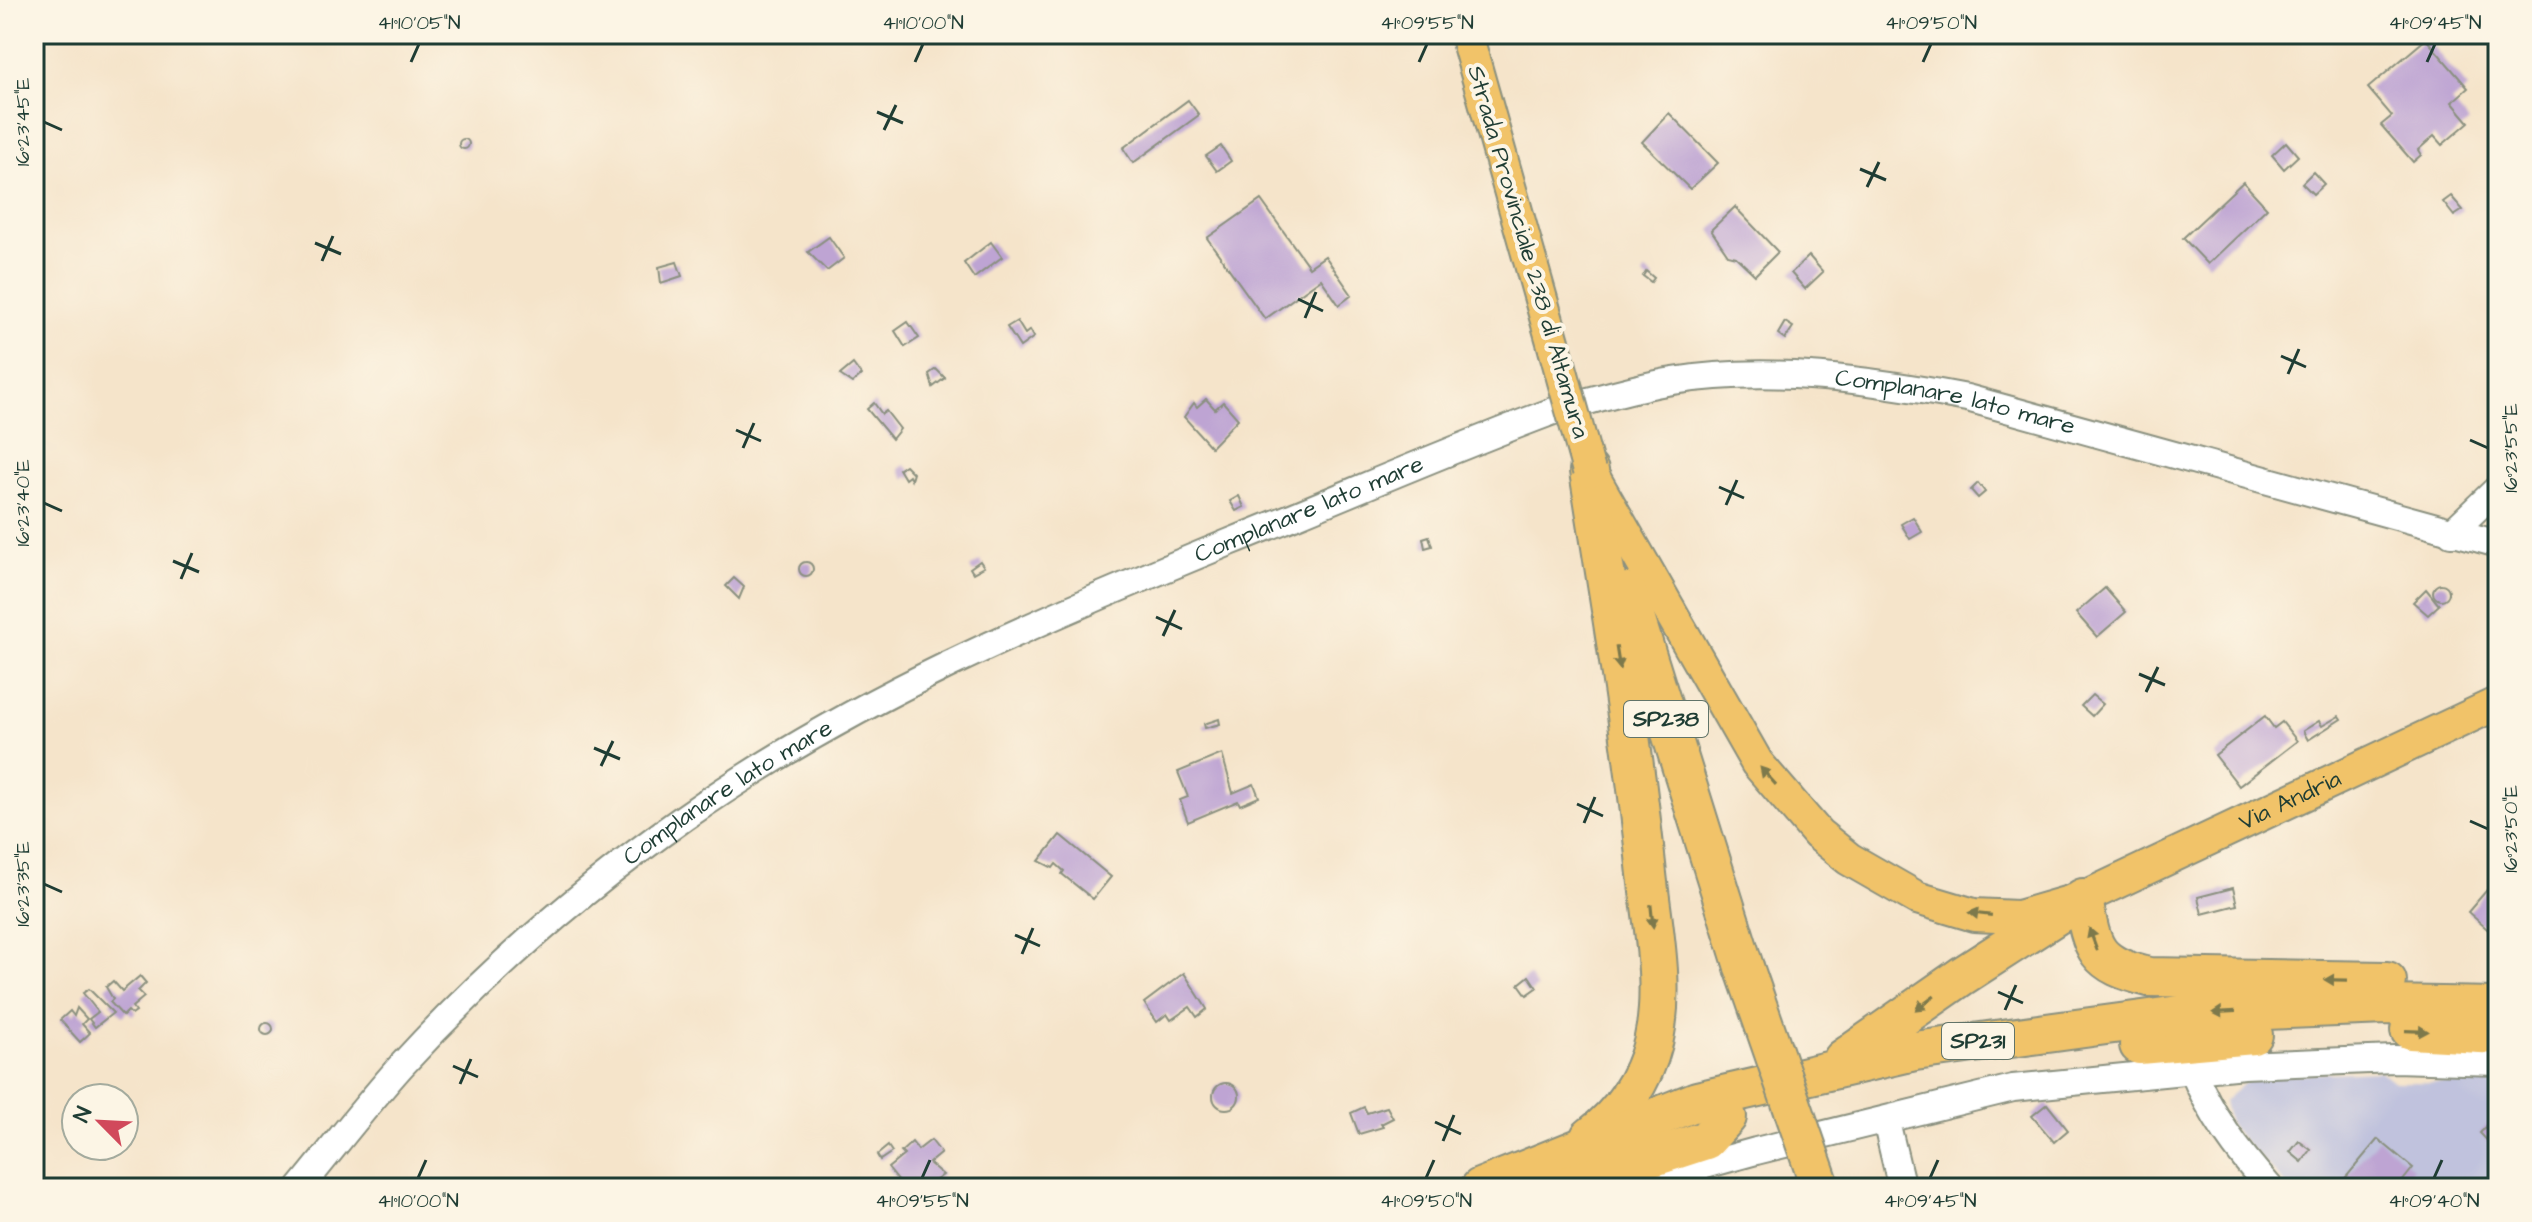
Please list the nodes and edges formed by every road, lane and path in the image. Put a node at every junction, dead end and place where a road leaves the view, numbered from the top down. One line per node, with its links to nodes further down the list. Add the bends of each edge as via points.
1 (1466, 34): 2 (main road, Strada Provinciale 238 di Altamura / SP238, bridge)
2 (1589, 471): 7 (main road, Strada Provinciale 238 di Altamura, one-way to 2, via 2018,917 1974,915 1917,898 1858,865 1818,834 1757,763); 16 (highway, one-way to 16, via 1639,800 1659,1007 1640,1079 1619,1110 1592,1136); 17 (highway, SP238, bridge, via 1744,967)
3 (2498, 488): 4 (street)
4 (2451, 533): 5 (street, Complanare lato mare); 18 (street, Complanare lato mare, via 1967,398 1887,383 1719,376 1636,388 1559,409 979,648 875,698 778,756 673,826 507,962 401,1066)
5 (2498, 544)
6 (2498, 703): 7 (main road, Via Andria)
7 (2083, 898): 8 (highway, one-way to 7, via 2149,977 2117,969 2098,953); 13 (highway, one-way to 13)
8 (2498, 985)
9 (2498, 1007): 13 (highway, SP231, one-way to 13, via 2386,1005 2194,1013 1915,1051)
10 (2498, 1035): 14 (highway, SP231, one-way to 10, via 1974,1065 2108,1047 2299,1031)
11 (2498, 1062): 12 (street, via 2394,1059)
12 (2192, 1069): 15 (street, via 2013,1088); 22 (street, via 2206,1104 2236,1150)
13 (1824, 1072): 16 (highway, SP231, via 1697,1101)
14 (1727, 1117): 16 (highway, SP231); 19 (highway, via 1706,1140)
15 (1886, 1121): 20 (street); 21 (street)
16 (1496, 1187)
17 (1820, 1187)
18 (300, 1188)
19 (1559, 1188)
20 (1622, 1188)
21 (1902, 1188)
22 (2270, 1188)

